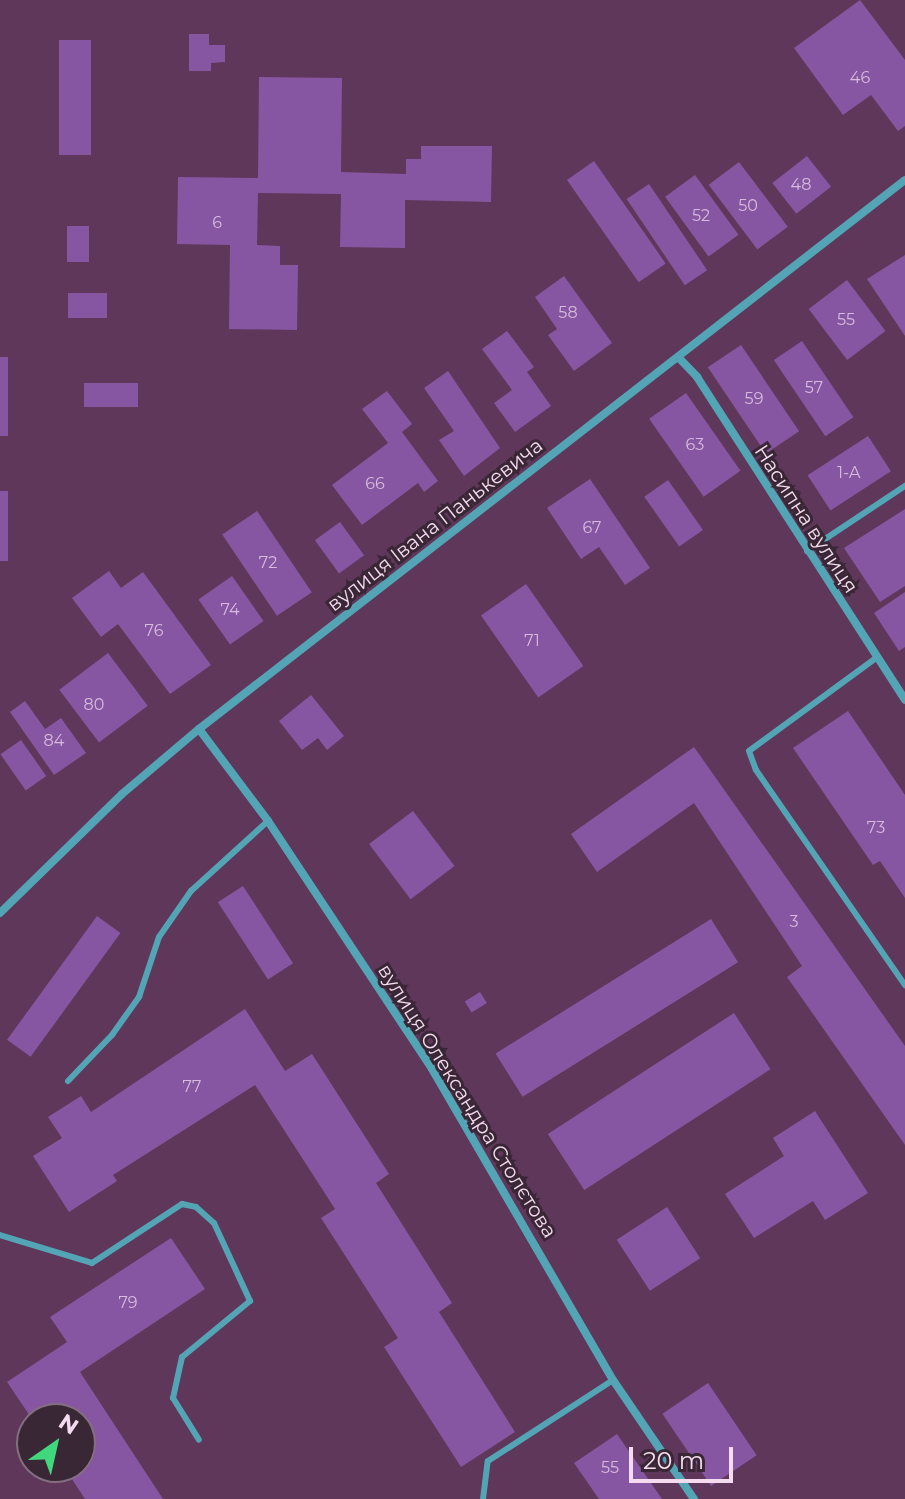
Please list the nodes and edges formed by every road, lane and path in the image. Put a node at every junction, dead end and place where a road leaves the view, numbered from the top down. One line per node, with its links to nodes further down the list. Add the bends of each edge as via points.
1 (905, 180): 2 (street, вулиця Івана Панькевича)
2 (678, 357): 4 (street, Насипна вулиця, via 697,377); 7 (street, вулиця Івана Панькевича)
3 (905, 486): 4 (lane)
4 (807, 551): 5 (street, Насипна вулиця)
5 (876, 658): 6 (street, Насипна вулиця); 10 (lane, via 749,751 756,770)
6 (905, 700)
7 (199, 729): 8 (street, вулиця Олександра Столєтова); 9 (street, вулиця Івана Панькевича, via 122,794)
8 (268, 821): 11 (lane, via 191,891 159,937 139,997); 13 (street, вулиця Олександра Столєтова, via 432,1069)
9 (0, 913)
10 (905, 985)
11 (68, 1081)
12 (0, 1235): 14 (lane, via 92,1263 182,1204 196,1207 214,1223 250,1301 182,1357 173,1398)
13 (613, 1380): 15 (lane, via 488,1461); 16 (street, вулиця Олександра Столєтова)
14 (199, 1440)
15 (483, 1499)
16 (694, 1499)

